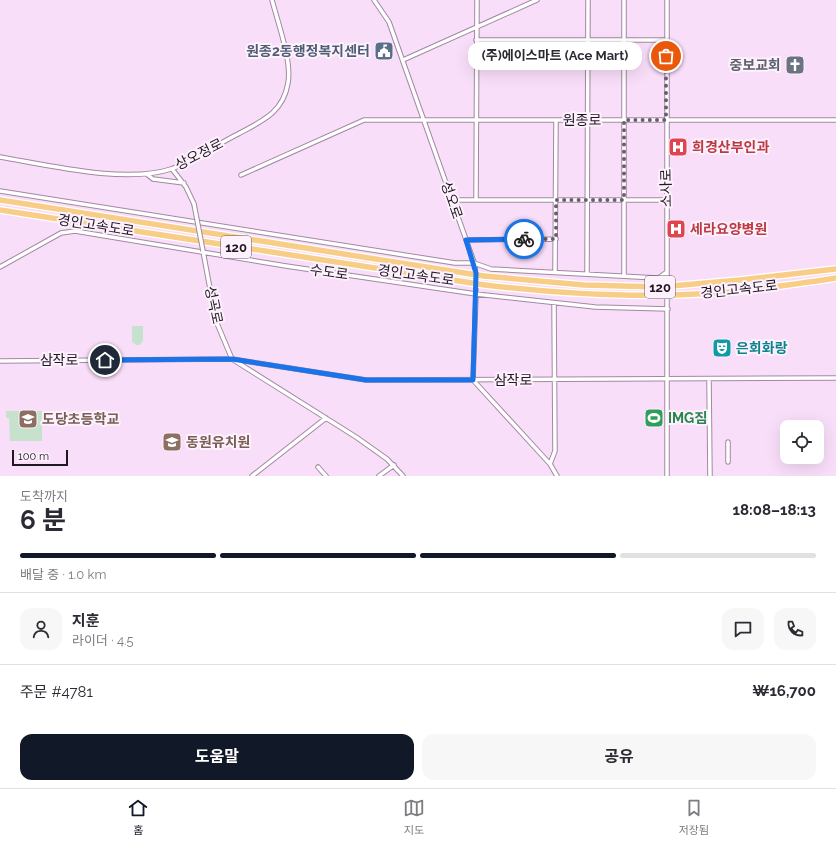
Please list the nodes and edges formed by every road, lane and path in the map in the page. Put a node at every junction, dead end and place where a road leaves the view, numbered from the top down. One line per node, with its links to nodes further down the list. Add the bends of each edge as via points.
1 (272, 0): 22 (street, 상오정로, via 289,68 288,83 281,102 270,117)
2 (374, 0): 13 (street, 성오로, via 389,22)
3 (477, 0): 8 (street)
4 (537, 0): 8 (street)
5 (588, 0): 11 (street)
6 (624, 0): 12 (street)
7 (667, 0): 10 (street, 소사로)
8 (477, 27): 9 (street); 13 (street)
9 (476, 40): 11 (street); 15 (street)
10 (666, 40): 12 (street); 19 (street, 소사로)
11 (588, 41): 12 (street); 17 (street)
12 (624, 41): 18 (street)
13 (403, 60): 14 (street, 성오로)
14 (424, 120): 15 (street, 원종로); 23 (street, 원종로, via 364,120); 28 (street, 성오로)
15 (476, 120): 16 (street, 원종로); 29 (street)
16 (556, 120): 17 (street, 원종로); 30 (street)
17 (588, 120): 18 (street, 원종로); 31 (street)
18 (624, 120): 19 (street, 원종로); 32 (street)
19 (666, 120): 20 (street, 원종로); 33 (street, 소사로)
20 (836, 120)
21 (0, 158): 24 (street, 상오정로, via 72,169)
22 (172, 169): 24 (street, 상오정로); 25 (street, 성곡로)
23 (241, 174)
24 (148, 175): 25 (street, via 153,179)
25 (184, 183): 37 (street, 성곡로, bridge, via 194,204)
26 (0, 191): 38 (street, via 455,263)
27 (0, 200): 40 (highway, 경인고속도로 / 120, bridge, via 484,276 584,285 660,287)
28 (452, 200): 29 (street); 36 (street, 성오로)
29 (476, 200): 30 (street)
30 (556, 200): 31 (street); 35 (street)
31 (588, 200): 32 (street); 43 (street)
32 (624, 200): 33 (street); 44 (street)
33 (667, 200): 42 (street, 소사로)
34 (0, 210): 45 (highway, 경인고속도로 / 120, bridge, via 472,284 581,294 697,294)
35 (556, 239): 36 (street); 41 (street)
36 (466, 240): 38 (street, 성오로)
37 (203, 251): 39 (street, 수도로, via 75,231 61,233); 47 (street, 수도로); 51 (street, 성곡로, via 216,321)
38 (474, 263): 41 (street, via 491,269); 47 (street, 성오로)
39 (0, 267)
40 (836, 269)
41 (555, 271): 43 (street)
42 (667, 272): 44 (street, via 660,277); 46 (street, 소사로)
43 (587, 273): 44 (street)
44 (624, 276)
45 (836, 278)
46 (667, 279)
47 (476, 294): 49 (street, 수도로); 55 (street, 성오로)
48 (668, 299): 50 (street)
49 (554, 303): 50 (street, 수도로); 56 (street)
50 (668, 309): 57 (street)
51 (232, 359): 52 (street, 삼작로); 55 (street, 삼작로, via 366,380); 58 (street)
52 (0, 361)
53 (836, 378): 54 (street, 삼작로)
54 (709, 379): 57 (street, 삼작로); 70 (street)
55 (473, 380): 56 (street, 삼작로); 61 (street)
56 (554, 380): 57 (street, 삼작로); 61 (street, via 555,451)
57 (667, 380): 69 (street)
58 (326, 418): 62 (street); 64 (street)
59 (728, 442): 60 (street)
60 (728, 462)
61 (550, 464): 68 (street)
62 (394, 465): 66 (street); 67 (street)
63 (318, 467): 65 (street)
64 (252, 476)
65 (326, 476)
66 (379, 476)
67 (404, 476)
68 (557, 476)
69 (666, 476)
70 (710, 476)

